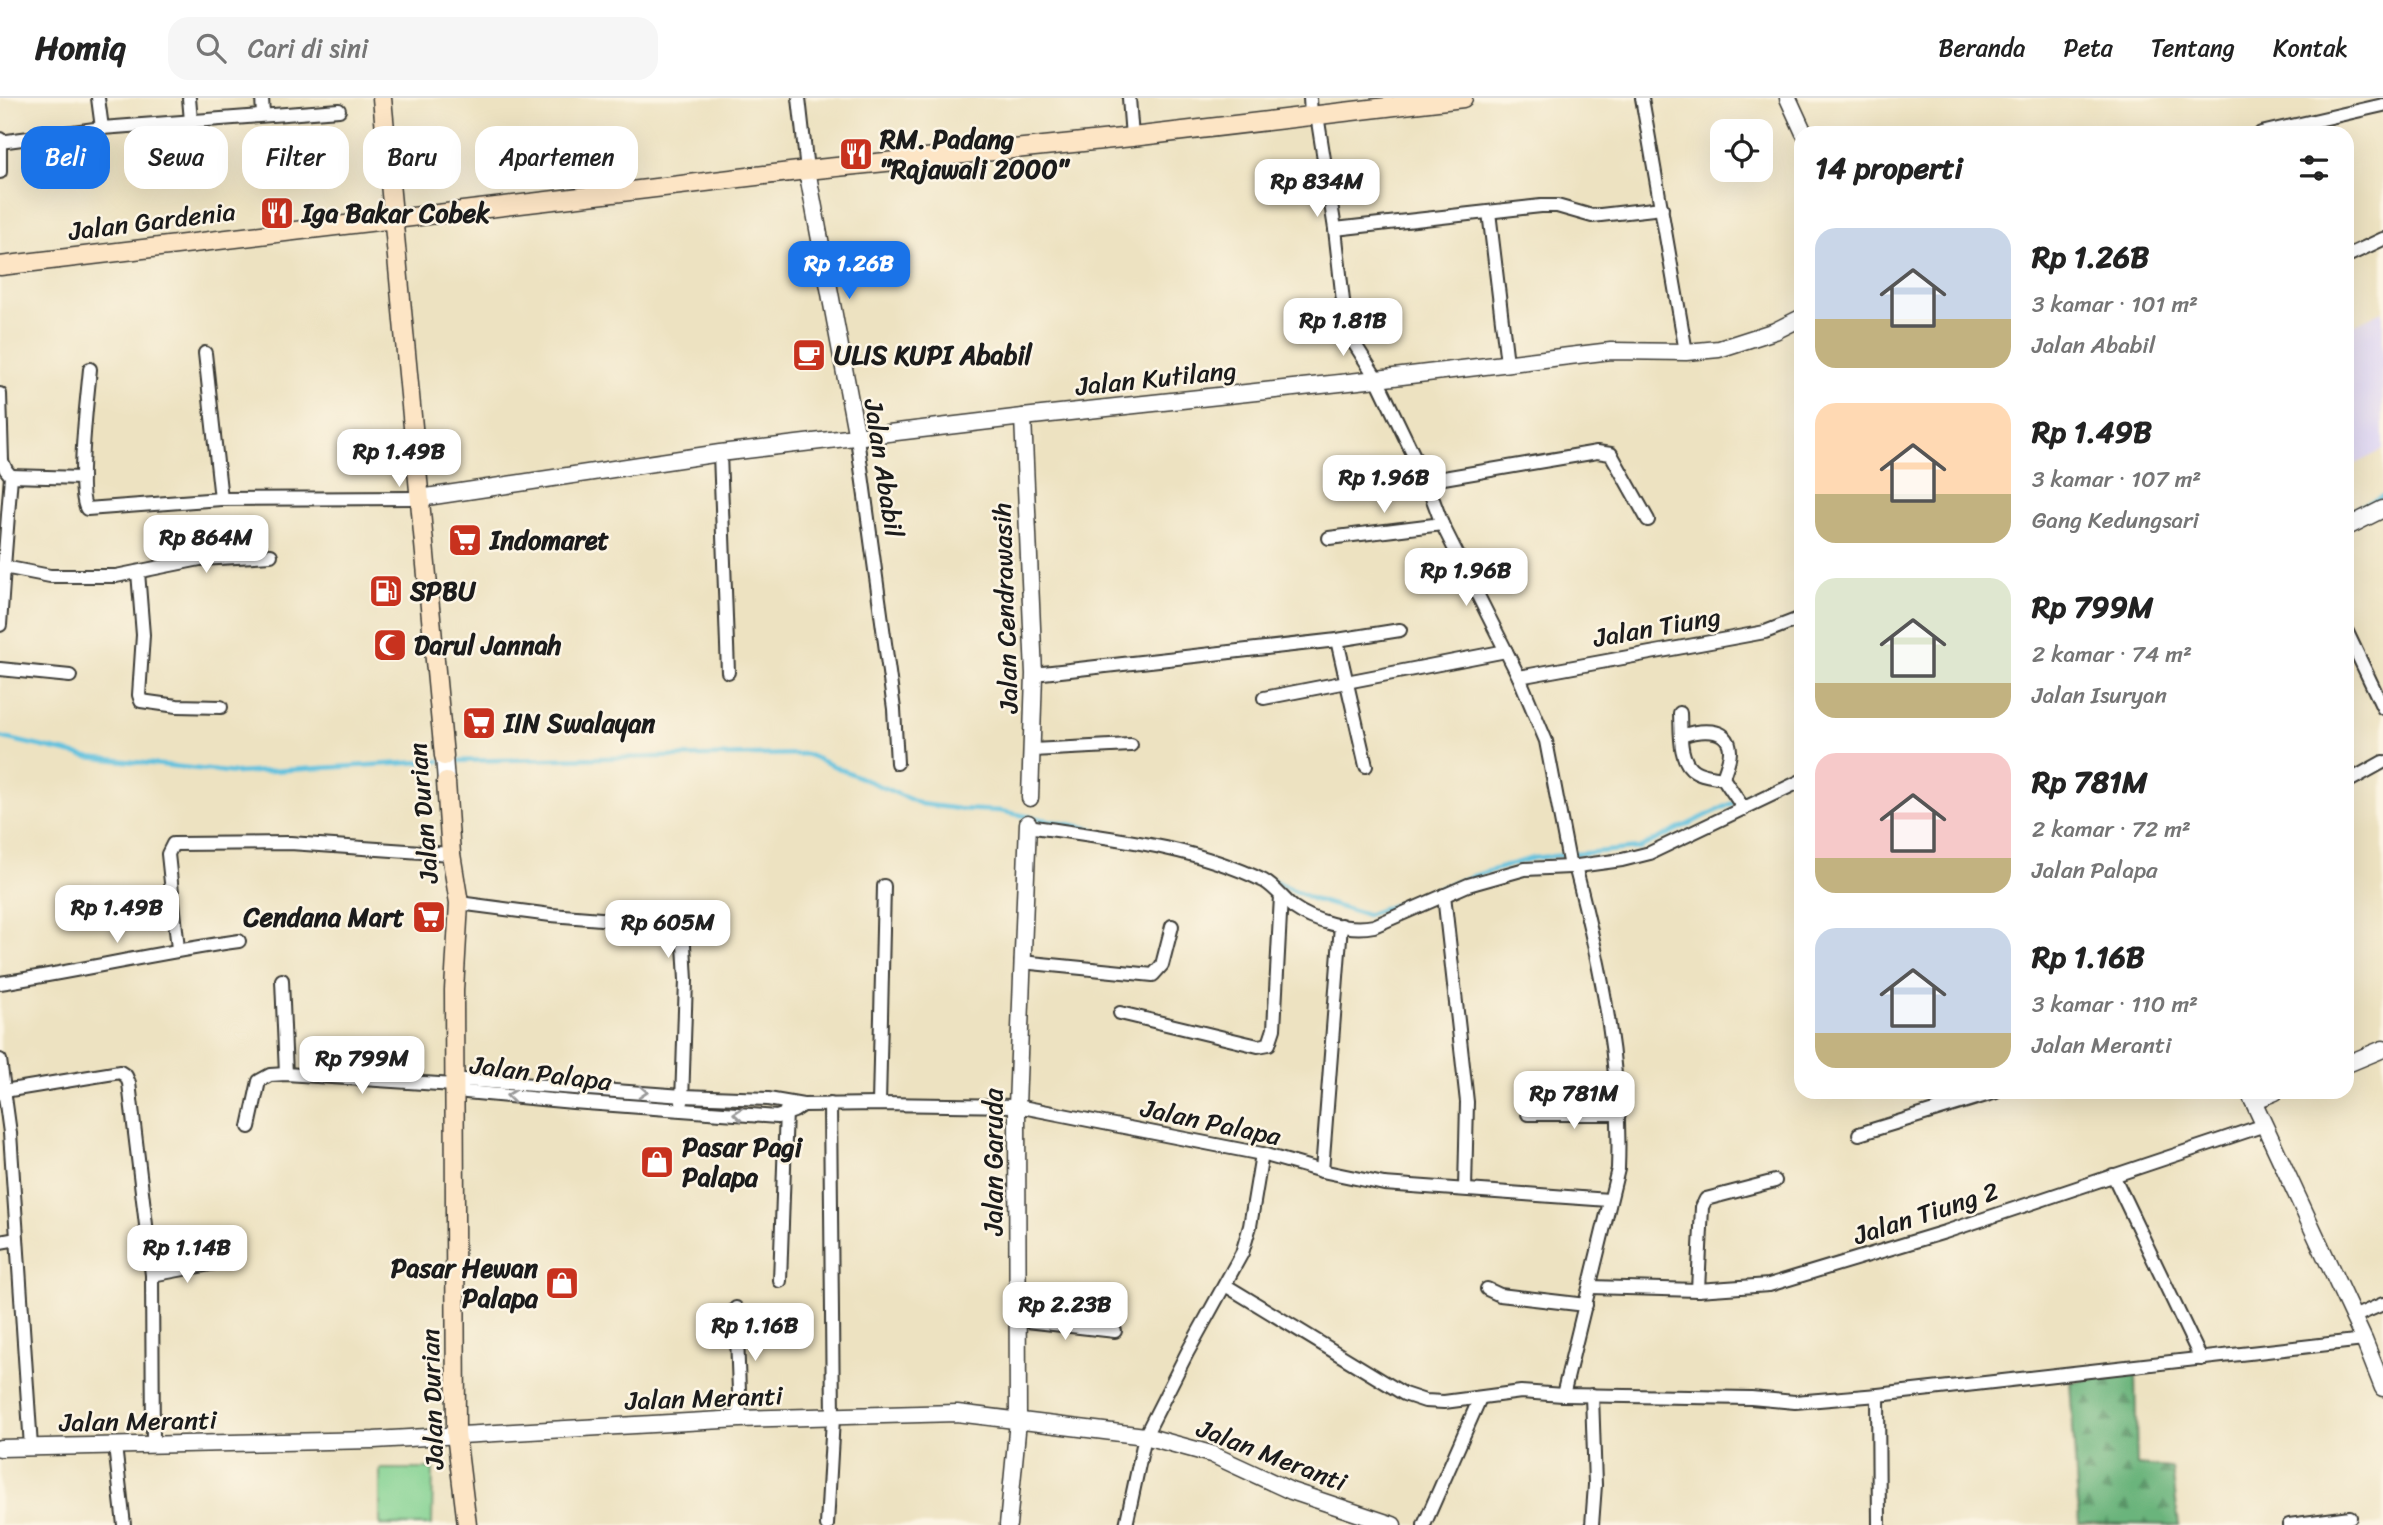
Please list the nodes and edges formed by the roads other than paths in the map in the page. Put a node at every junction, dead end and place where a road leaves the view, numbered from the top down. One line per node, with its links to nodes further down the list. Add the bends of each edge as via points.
1 (98, 98): 15 (street)
2 (189, 98): 14 (street)
3 (262, 98): 13 (street)
4 (382, 98): 26 (main road, Jalan Durian)
5 (799, 98): 22 (street, Jalan Ababil)
6 (1129, 98): 19 (street)
7 (1462, 98): 11 (main road, Jalan Gardenia)
8 (1642, 98): 24 (street)
9 (1787, 98): 16 (street)
10 (2383, 105): 17 (street)
11 (1313, 109): 19 (main road, Jalan Gardenia); 27 (street)
12 (339, 110): 13 (street)
13 (264, 115): 14 (street)
14 (191, 121): 18 (street)
15 (102, 126)
16 (1801, 126)
17 (2292, 126)
18 (110, 127)
19 (1132, 137): 22 (main road, Jalan Gardenia)
20 (21, 138): 21 (street)
21 (0, 140): 23 (street)
22 (807, 170): 26 (main road, Jalan Gardenia); 39 (street, Jalan Ababil)
23 (0, 172)
24 (1662, 208): 25 (street, via 1600,216 1549,205); 32 (street)
25 (1489, 212): 27 (street); 34 (street)
26 (393, 218): 30 (main road, Jalan Gardenia); 44 (main road, Jalan Durian)
27 (1335, 229): 36 (street, via 1345,319 1354,344)
28 (2383, 239): 29 (street)
29 (2354, 253)
30 (0, 266)
31 (1794, 321): 32 (street, Jalan Kutilang, via 1740,344)
32 (1686, 352): 34 (street, Jalan Kutilang, via 1611,351)
33 (205, 353): 45 (street)
34 (1507, 363): 36 (street, Jalan Kutilang)
35 (90, 369): 42 (street)
36 (1377, 379): 38 (street, Jalan Kutilang); 43 (street)
37 (0, 394): 41 (street, via 2,461)
38 (1023, 417): 39 (street, Jalan Kutilang); 62 (street, Jalan Cendrawasih)
39 (857, 439): 40 (street, Jalan Kutilang); 75 (street, Jalan Ababil, via 894,709)
40 (720, 453): 44 (street, Jalan Kutilang); 61 (street)
41 (11, 476): 42 (street); 52 (street)
42 (82, 478): 45 (street, via 87,509)
43 (1426, 481): 47 (street, via 1597,452 1611,454); 48 (street)
44 (419, 498): 45 (street); 73 (main road, Jalan Durian)
45 (220, 499)
46 (2383, 509): 49 (street)
47 (1648, 520)
48 (1442, 524): 50 (street); 59 (street)
49 (2354, 524)
50 (1329, 538)
51 (271, 555): 53 (street, via 200,559)
52 (2, 567): 53 (street, via 50,576); 55 (street)
53 (138, 572): 67 (street, via 143,635 141,701)
54 (1794, 621): 64 (street, Jalan Tiung, via 1765,632)
55 (0, 625)
56 (1400, 629): 57 (street)
57 (1337, 640): 62 (street); 65 (street)
58 (2354, 647): 68 (street)
59 (1506, 651): 64 (street); 65 (street)
60 (0, 669): 63 (street)
61 (728, 672)
62 (1034, 674): 72 (street, Jalan Cendrawasih)
63 (69, 676)
64 (1519, 677): 85 (street, via 1546,741)
65 (1346, 682): 66 (street); 76 (street)
66 (1264, 698)
67 (220, 707)
68 (2383, 708)
69 (1680, 713): 70 (street)
70 (1681, 736): 79 (street, via 1684,758 1695,772); 79 (street, via 1712,730 1724,737 1730,752)
71 (1132, 745): 72 (street)
72 (1032, 750): 81 (street, Jalan Cendrawasih)
73 (444, 756): 78 (street, Jalan Durian)
74 (2383, 762): 77 (street)
75 (897, 764)
76 (1366, 766)
77 (2354, 778)
78 (446, 782): 84 (main road, Jalan Durian)
79 (1728, 783): 82 (street)
80 (1794, 783): 82 (street)
81 (1030, 798): 83 (street, Jalan Garuda)
82 (1743, 806): 85 (street, via 1650,853)
83 (1028, 824): 88 (street, via 1190,853 1252,875 1272,885); 94 (street, Jalan Garuda)
84 (451, 855): 89 (main road, Jalan Durian); 93 (street, via 290,843 173,844 168,854)
85 (1571, 864): 87 (street, via 1525,869); 113 (street, via 1600,967)
86 (884, 886): 108 (street)
87 (1444, 895): 90 (street, via 1374,926); 121 (street, via 1467,1102)
88 (1281, 896): 90 (street, via 1306,914); 97 (street, via 1274,1029 1269,1044 1258,1046)
89 (459, 903): 102 (main road, Jalan Durian); 104 (street, via 676,925 684,945 686,980)
90 (1341, 925): 118 (street)
91 (1172, 926): 94 (street, via 1162,965 1153,975)
92 (239, 941): 93 (street)
93 (178, 949): 96 (street)
94 (1021, 962): 109 (street, Jalan Garuda)
95 (282, 980): 101 (street)
96 (0, 983)
97 (1119, 1013)
98 (2383, 1049): 100 (street)
99 (0, 1060): 103 (street)
100 (2354, 1061)
101 (286, 1074): 102 (street); 115 (street, via 259,1081)
102 (454, 1085): 104 (street, Jalan Palapa, one-way to 104, via 466,1080); 111 (street, Jalan Palapa, one-way to 102, via 466,1092); 148 (main road, Jalan Durian)
103 (4, 1091): 123 (street); 126 (street, via 120,1072 126,1076)
104 (683, 1096): 110 (street, Jalan Palapa); 111 (street)
105 (1973, 1099): 116 (street)
106 (2253, 1099): 114 (street)
107 (830, 1104): 108 (street, Jalan Palapa); 110 (street, Jalan Palapa); 145 (street)
108 (879, 1104): 109 (street, Jalan Palapa)
109 (1017, 1106): 117 (street, Jalan Palapa); 136 (street, Jalan Garuda)
110 (786, 1108): 111 (street, Jalan Palapa, one-way to 111, via 777,1117); 127 (street)
111 (681, 1110)
112 (1528, 1114): 113 (street)
113 (1619, 1114): 122 (street, via 1618,1169)
114 (2266, 1125): 119 (street, Jalan Tiung 2); 135 (street)
115 (249, 1127)
116 (1859, 1134)
117 (1262, 1154): 118 (street, Jalan Palapa); 128 (street, via 1250,1226)
118 (1322, 1171): 121 (street, Jalan Palapa, via 1384,1184)
119 (2113, 1175): 131 (street, Jalan Tiung 2, via 1769,1285); 139 (street)
120 (1775, 1181): 131 (street, via 1706,1199)
121 (1465, 1189): 122 (street, Jalan Palapa)
122 (1609, 1200): 129 (street)
123 (17, 1240): 124 (street); 152 (street)
124 (0, 1241)
125 (216, 1263): 126 (street)
126 (152, 1275): 150 (street)
127 (780, 1281)
128 (1224, 1284): 144 (street, via 1404,1395 1444,1402); 149 (street)
129 (1590, 1287): 131 (street, Jalan Tiung 2); 133 (street)
130 (1488, 1289): 133 (street, via 1500,1296)
131 (1698, 1290)
132 (2383, 1304): 135 (street)
133 (1586, 1305): 141 (street)
134 (736, 1308): 146 (street)
135 (2353, 1317): 138 (street)
136 (1018, 1320): 137 (street); 147 (street, Jalan Garuda)
137 (1115, 1331)
138 (2364, 1340): 139 (street); 140 (street)
139 (2201, 1359): 143 (street)
140 (2383, 1388)
141 (1563, 1395): 142 (street); 144 (street, via 1521,1392)
142 (1592, 1395): 143 (street, via 1795,1402); 162 (street)
143 (1878, 1395): 163 (street)
144 (1480, 1398): 161 (street)
145 (833, 1418): 146 (street, Jalan Meranti); 147 (street, Jalan Meranti, via 957,1413); 157 (street)
146 (740, 1419): 148 (street, Jalan Meranti)
147 (1018, 1421): 149 (street, Jalan Meranti); 158 (street, Jalan Garuda)
148 (456, 1434): 150 (street, Jalan Meranti); 156 (main road, Jalan Durian)
149 (1145, 1436): 159 (street); 160 (street, Jalan Meranti, via 1211,1454 1291,1491)
150 (153, 1445): 151 (street, Jalan Meranti)
151 (115, 1446): 152 (street, Jalan Meranti); 155 (street)
152 (31, 1447): 153 (street, Jalan Meranti)
153 (0, 1448)
154 (2350, 1517): 164 (street)
155 (124, 1525)
156 (467, 1525)
157 (827, 1525)
158 (1008, 1525)
159 (1126, 1525)
160 (1393, 1525)
161 (1424, 1525)
162 (1592, 1525)
163 (1879, 1525)
164 (2289, 1525)

